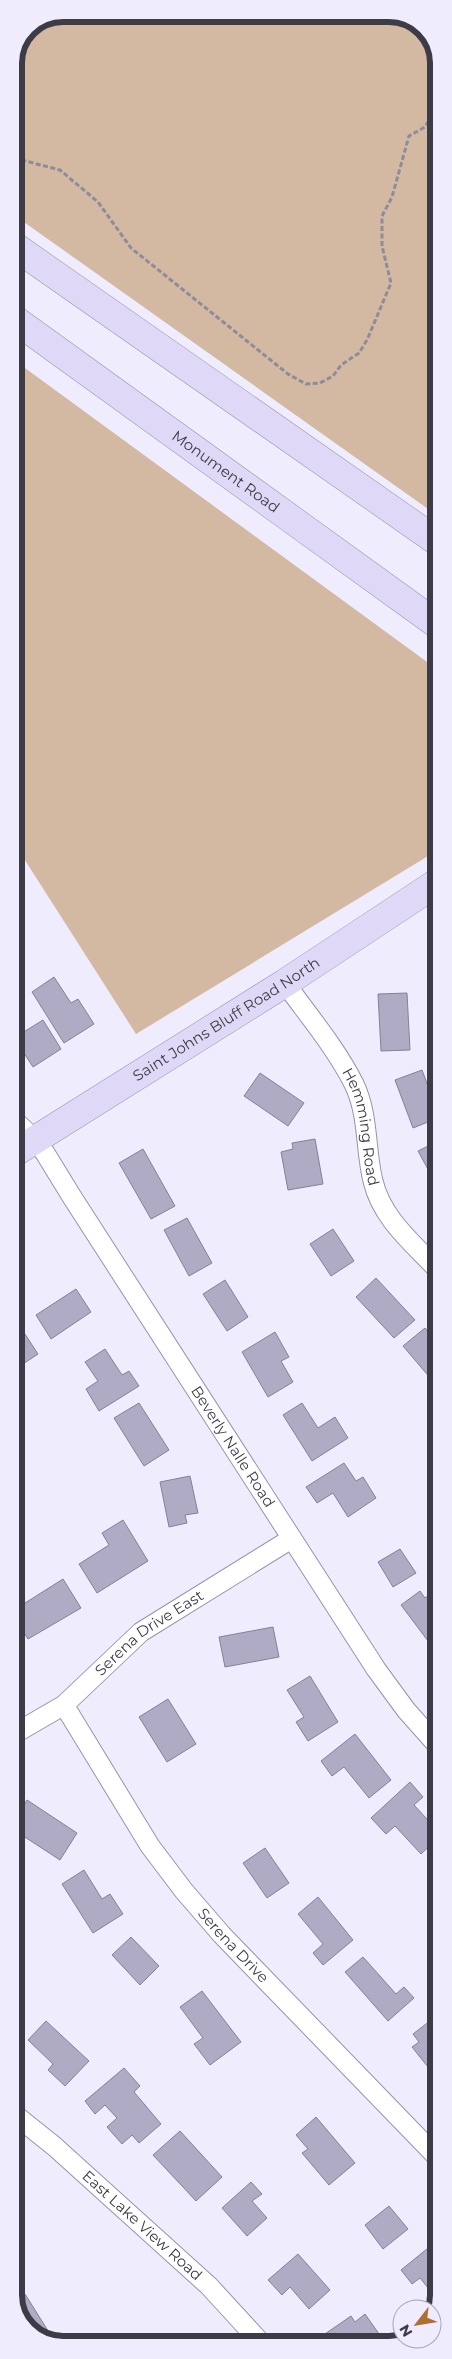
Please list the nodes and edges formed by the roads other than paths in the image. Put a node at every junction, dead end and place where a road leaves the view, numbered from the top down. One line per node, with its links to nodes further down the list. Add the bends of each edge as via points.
1 (22, 252): 3 (main road)
2 (22, 325): 4 (main road, Monument Road)
3 (429, 536)
4 (429, 619)
5 (429, 888): 6 (main road, Saint Johns Bluff Road North)
6 (285, 983): 7 (main road, Saint Johns Bluff Road North); 8 (street, Hemming Road, via 354,1085 365,1117 373,1182 384,1211)
7 (25, 1146): 9 (street, Beverly Nalle Road, via 49,1158)
8 (430, 1261)
9 (291, 1538): 10 (street, Serena Drive East, via 141,1632); 12 (street, Beverly Nalle Road, via 376,1669)
10 (64, 1705): 11 (street, Serena Drive East); 14 (street, Serena Drive, via 150,1846 184,1891 222,1935)
11 (23, 1729)
12 (430, 1737)
13 (23, 2121): 15 (street, East Lake View Road, via 209,2286)
14 (430, 2150)
15 (255, 2336)

